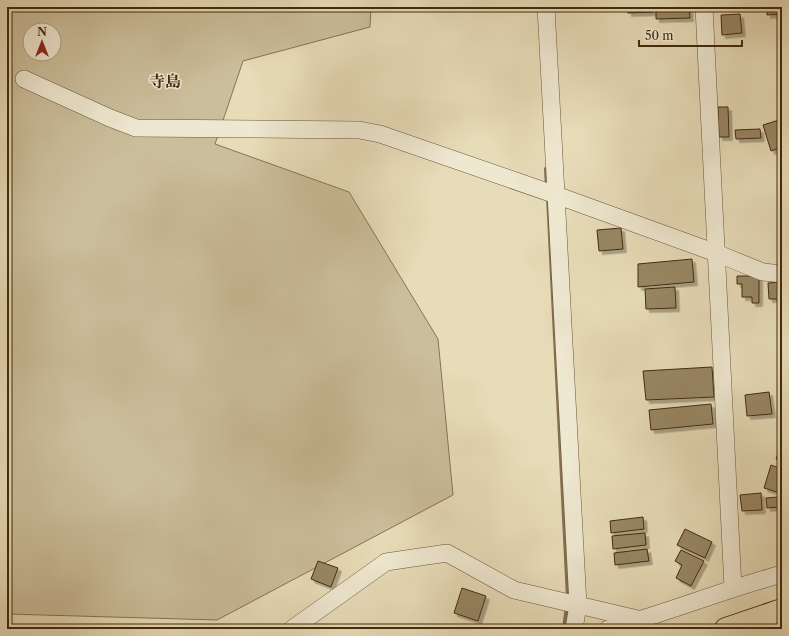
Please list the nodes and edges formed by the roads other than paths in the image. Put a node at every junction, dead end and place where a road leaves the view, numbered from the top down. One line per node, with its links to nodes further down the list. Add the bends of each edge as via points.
1 (546, 7): 4 (street)
2 (704, 7): 5 (street)
3 (24, 79): 4 (street, via 136,128 359,130 380,134)
4 (556, 195): 5 (street); 9 (street)
5 (716, 253): 6 (street, via 764,272); 8 (street)
6 (782, 274)
7 (782, 574): 8 (street)
8 (733, 588): 11 (street)
9 (578, 605): 11 (street); 12 (street, via 514,590 447,553 386,562); 13 (street)
10 (782, 610): 15 (highway)
11 (642, 620): 14 (street)
12 (292, 629)
13 (574, 629)
14 (608, 629)
15 (726, 629)

